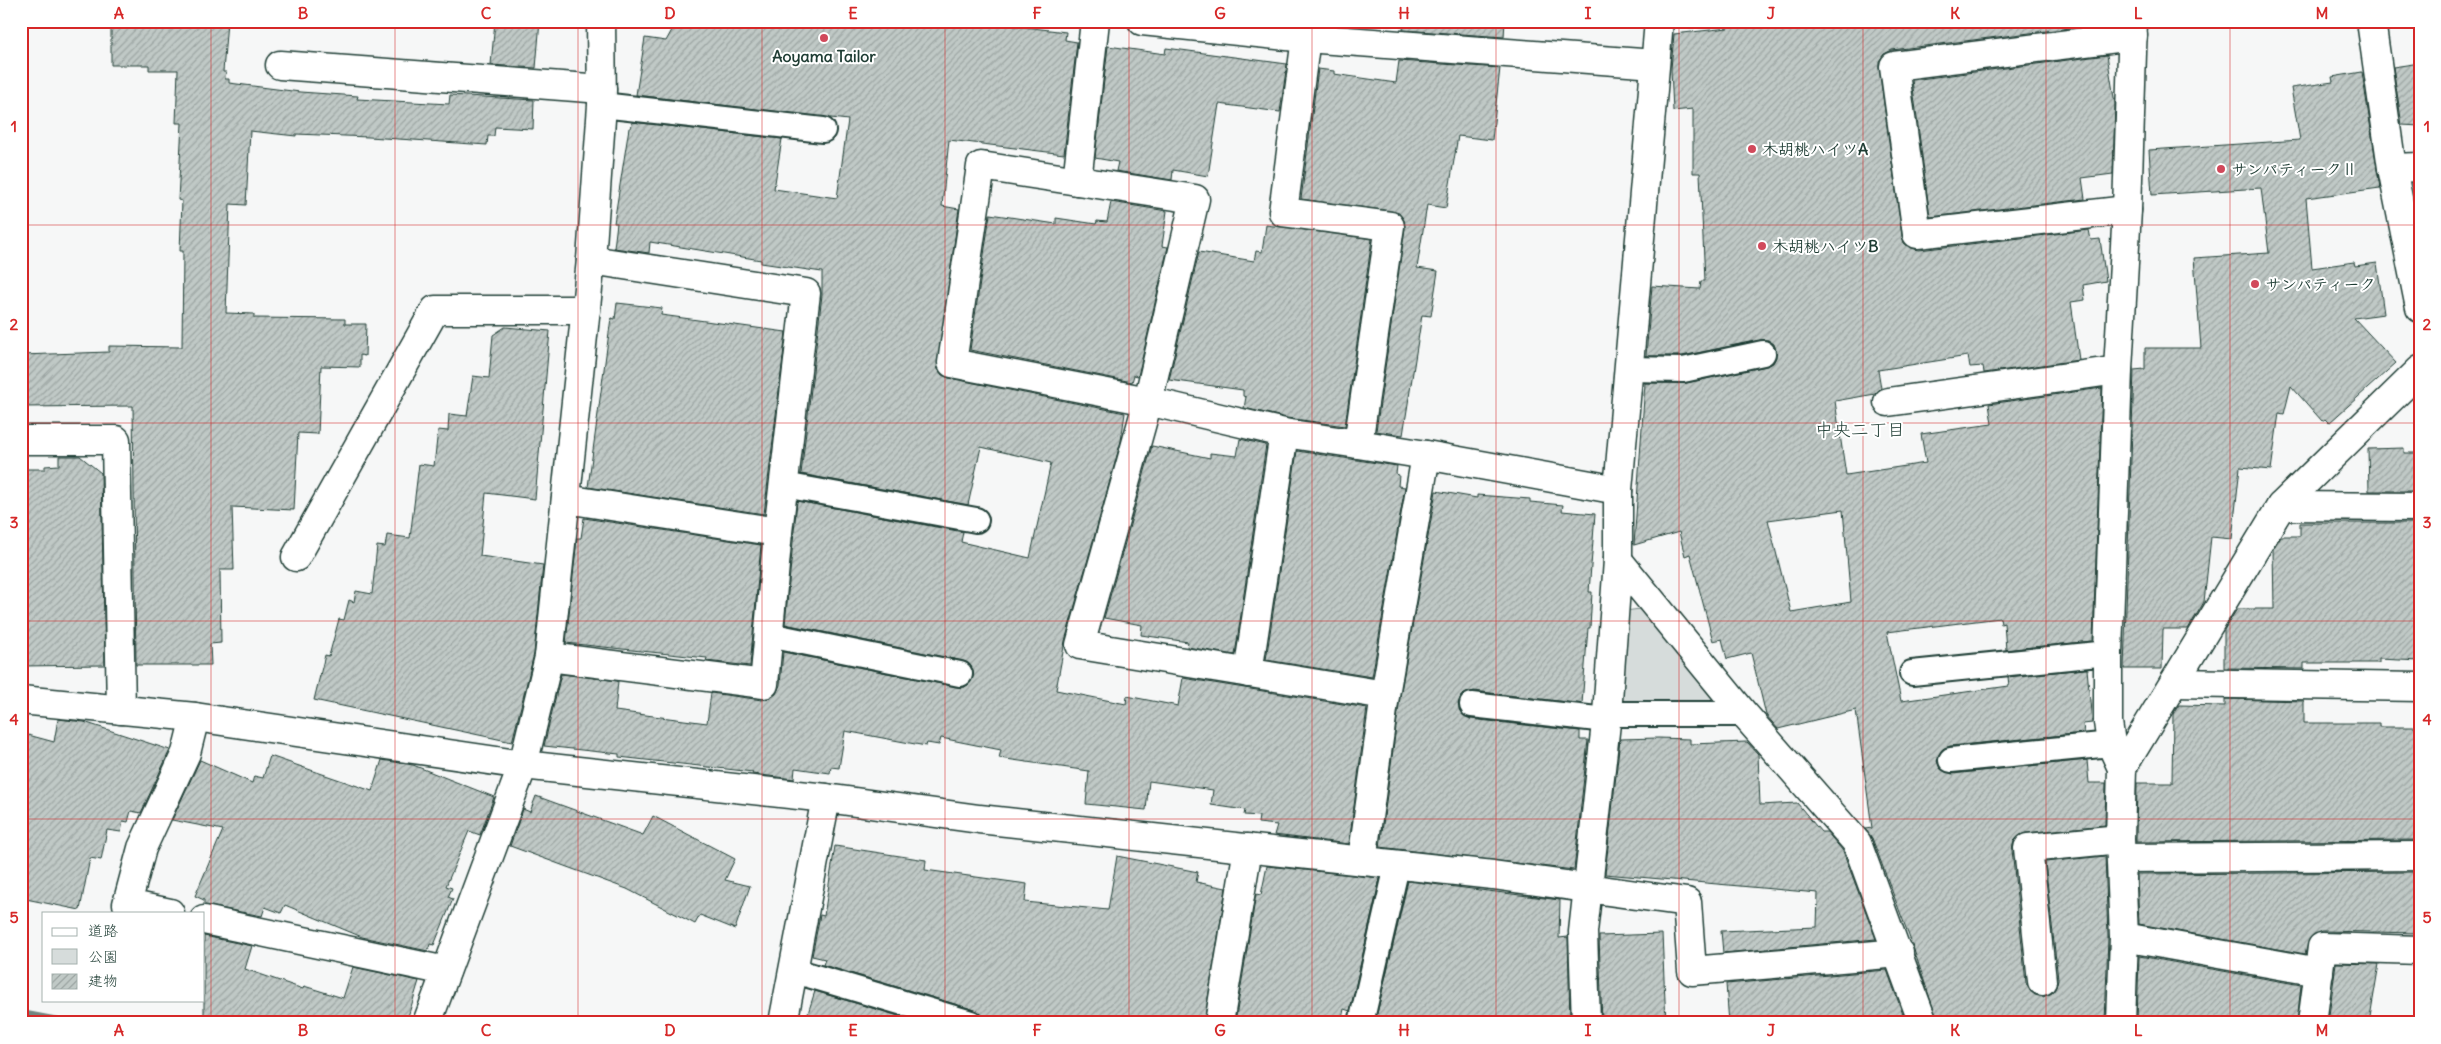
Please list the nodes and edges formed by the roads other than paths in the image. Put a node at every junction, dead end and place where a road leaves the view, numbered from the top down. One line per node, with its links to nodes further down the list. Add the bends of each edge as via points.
1 (601, 21): 10 (street)
2 (1095, 21): 14 (street)
3 (1142, 21): 7 (street)
4 (1659, 21): 8 (street)
5 (2371, 21): 12 (street)
6 (2133, 29): 15 (street); 15 (street, via 1894,66 1917,234)
7 (1306, 38): 8 (street); 27 (street, via 1283,212 1390,226)
8 (1655, 64): 20 (street)
9 (280, 65): 10 (street)
10 (602, 97): 11 (lane); 16 (street)
11 (822, 130)
12 (2392, 168): 13 (street); 17 (street)
13 (2420, 168)
14 (1077, 181): 23 (street, via 1195,199); 23 (street, via 981,166 952,363)
15 (2128, 210): 21 (street)
16 (591, 260): 18 (street); 29 (street, via 806,293)
17 (2420, 308)
18 (586, 310): 31 (street); 36 (street, via 435,310)
19 (1763, 353): 20 (lane, via 1683,370)
20 (1628, 370): 30 (street)
21 (2118, 370): 24 (street); 39 (street)
22 (2420, 370): 32 (street)
23 (1148, 401): 25 (street); 41 (street, via 1080,645)
24 (1888, 402)
25 (1284, 433): 27 (street); 41 (street)
26 (21, 440): 49 (street, via 116,440)
27 (1358, 444): 28 (street)
28 (1426, 455): 30 (street); 46 (street)
29 (784, 485): 34 (lane); 35 (street)
30 (1618, 490): 37 (street)
31 (566, 499): 35 (street); 40 (street)
32 (2281, 506): 33 (street); 44 (street)
33 (2420, 507)
34 (976, 520)
35 (778, 532): 38 (street)
36 (296, 557)
37 (1618, 560): 50 (street); 52 (street)
38 (769, 635): 40 (street, via 764,684); 43 (lane)
39 (2108, 653): 42 (lane); 53 (street)
40 (549, 657): 55 (street)
41 (1248, 673): 46 (street)
42 (1912, 673)
43 (960, 674)
44 (2174, 683): 45 (street); 56 (street)
45 (2420, 687)
46 (1385, 695): 61 (street)
47 (21, 700): 49 (street)
48 (1472, 705): 52 (lane)
49 (121, 710): 51 (street)
50 (1744, 714): 52 (lane); 68 (street, via 1857,843)
51 (195, 717): 55 (street); 64 (street, via 186,753 142,848 127,904)
52 (1607, 717): 63 (street)
53 (2111, 744): 54 (lane); 56 (street)
54 (1951, 760)
55 (523, 765): 57 (street); 69 (street)
56 (2122, 768): 59 (street)
57 (826, 798): 58 (street, via 979,819); 70 (street)
58 (1248, 848): 61 (street); 76 (street)
59 (2121, 848): 60 (street); 66 (street); 72 (street, via 2028,848)
60 (2420, 856)
61 (1362, 861): 62 (street)
62 (1397, 866): 63 (street); 77 (lane)
63 (1587, 887): 68 (street, via 1687,902 1692,971); 78 (street, via 1583,932)
64 (165, 912)
65 (205, 920): 69 (street)
66 (2124, 937): 71 (street); 80 (street)
67 (2420, 950): 71 (street, via 2322,947)
68 (1899, 953): 79 (street)
69 (446, 971): 73 (street)
70 (794, 971): 74 (street); 75 (lane)
71 (2319, 972): 81 (street)
72 (2042, 981)
73 (427, 1023)
74 (783, 1023)
75 (971, 1023)
76 (1219, 1023)
77 (1362, 1023)
78 (1586, 1023)
79 (1923, 1023)
80 (2121, 1023)
81 (2312, 1023)

